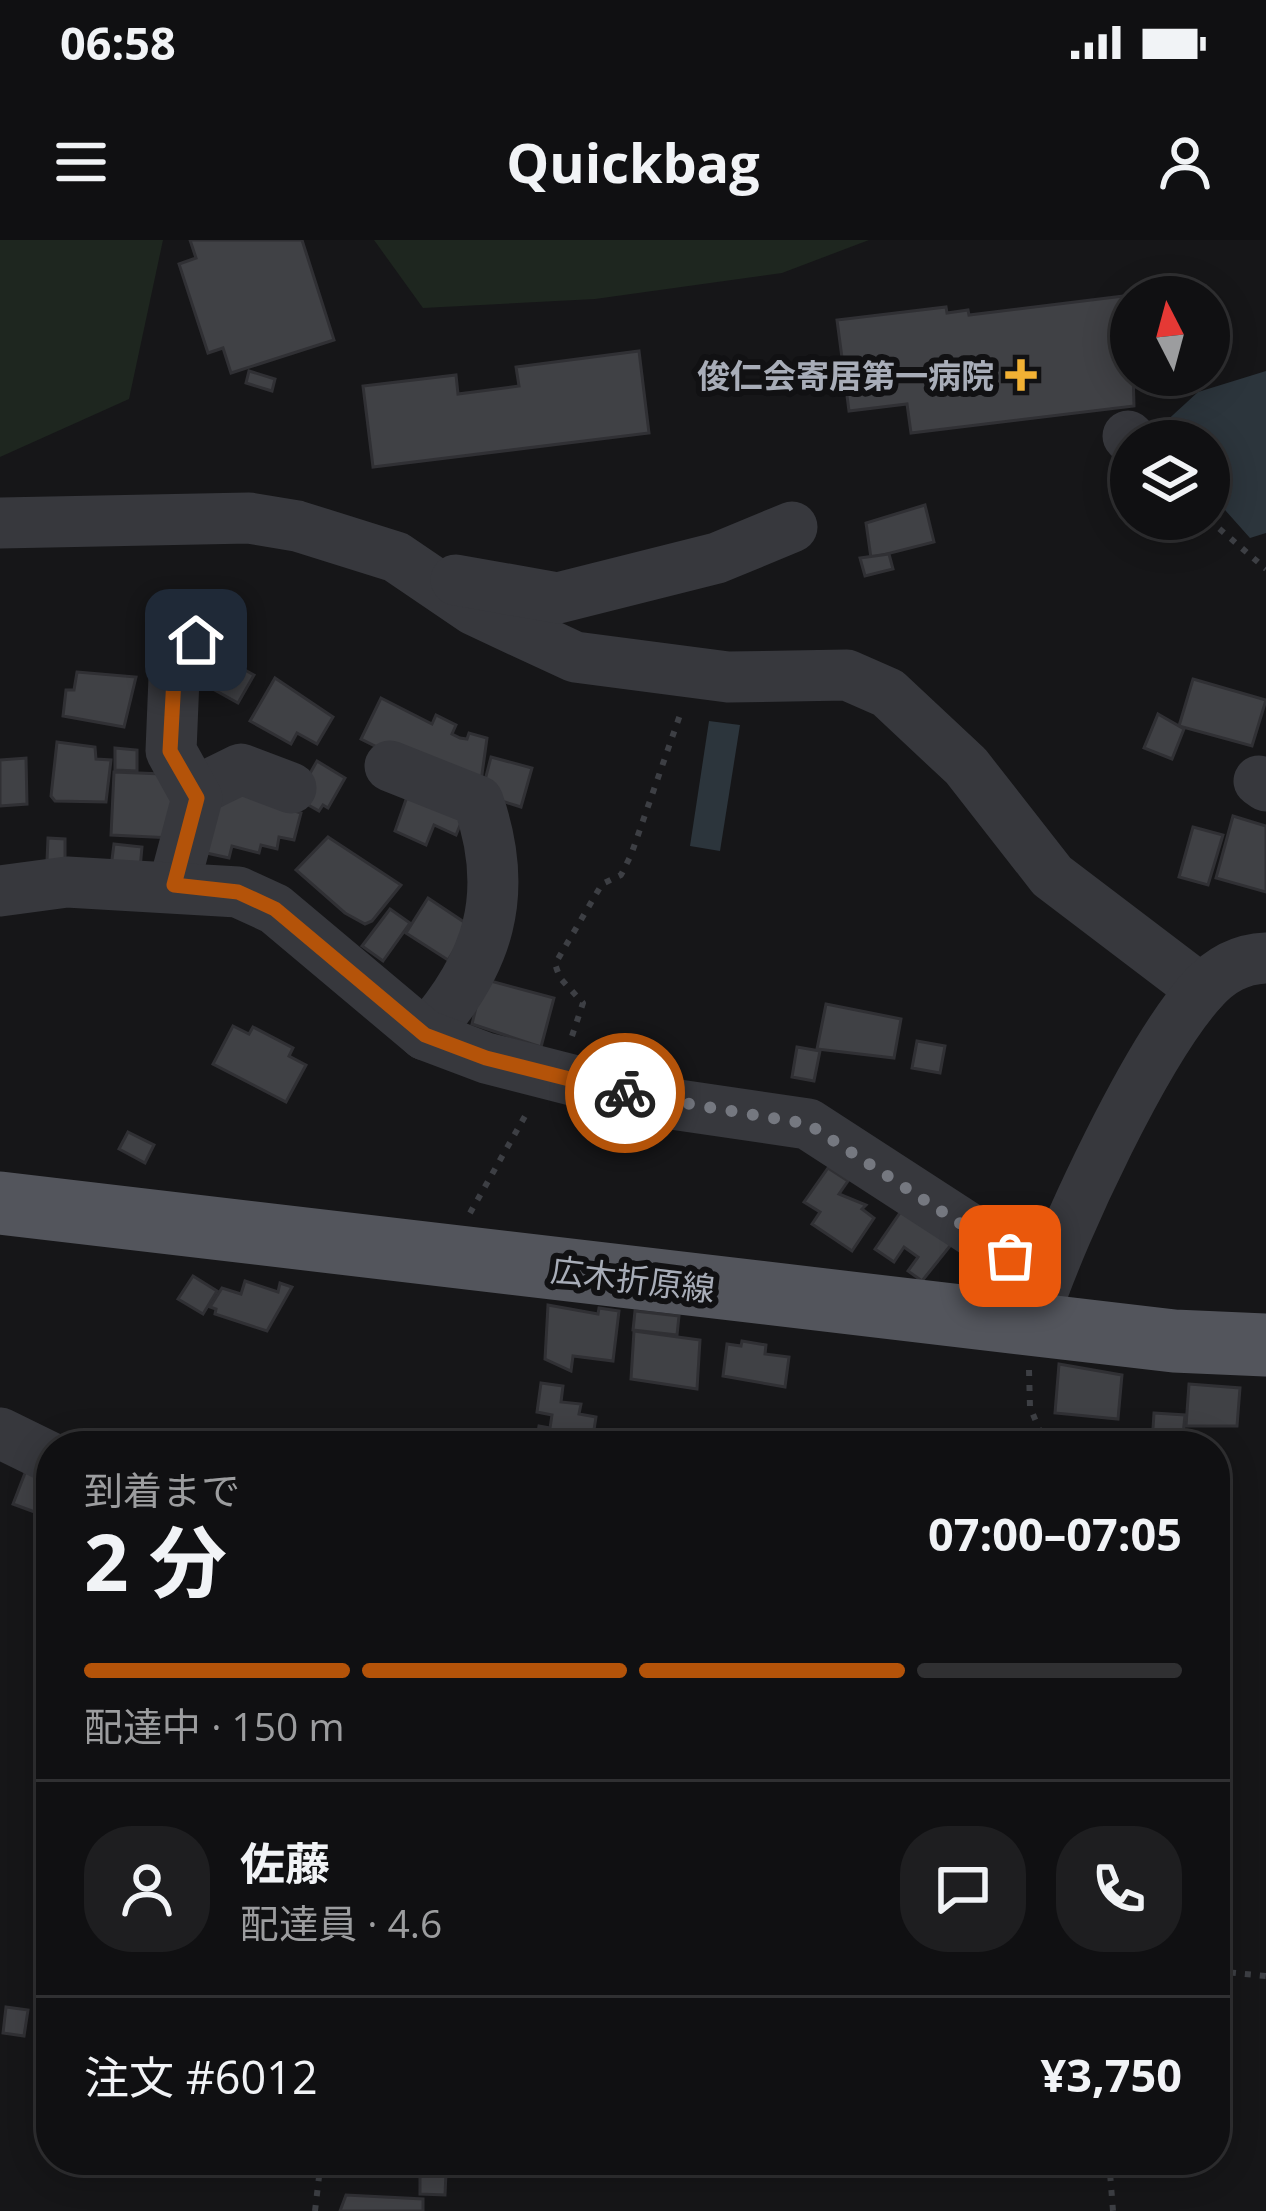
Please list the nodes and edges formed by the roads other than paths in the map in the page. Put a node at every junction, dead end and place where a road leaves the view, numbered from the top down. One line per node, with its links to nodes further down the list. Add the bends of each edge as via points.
1 (0, 523): 3 (street, via 249,518 317,532)
2 (791, 527): 3 (street, via 717,558 558,598)
3 (426, 572): 11 (street, via 474,610 575,657 704,674 847,675 888,693 966,766 1052,876)
4 (196, 640): 7 (street, via 174,678 170,728 177,770)
5 (390, 766): 12 (street, via 478,801 492,866 483,950 465,989)
6 (291, 788): 7 (street, via 241,769)
7 (194, 792): 8 (street)
8 (174, 885): 9 (street, via 67,882); 12 (street, via 238,892 275,909)
9 (0, 891)
10 (1266, 958): 11 (street, via 1238,961)
11 (1202, 990): 14 (street, via 1138,1088)
12 (425, 1035): 14 (street, via 658,1102 808,1124)
13 (0, 1203): 14 (main road, 広木折原線, via 446,1257)
14 (1039, 1302): 15 (main road, 広木折原線)
15 (1266, 1345)
16 (0, 1433): 17 (street)
17 (36, 1451)

